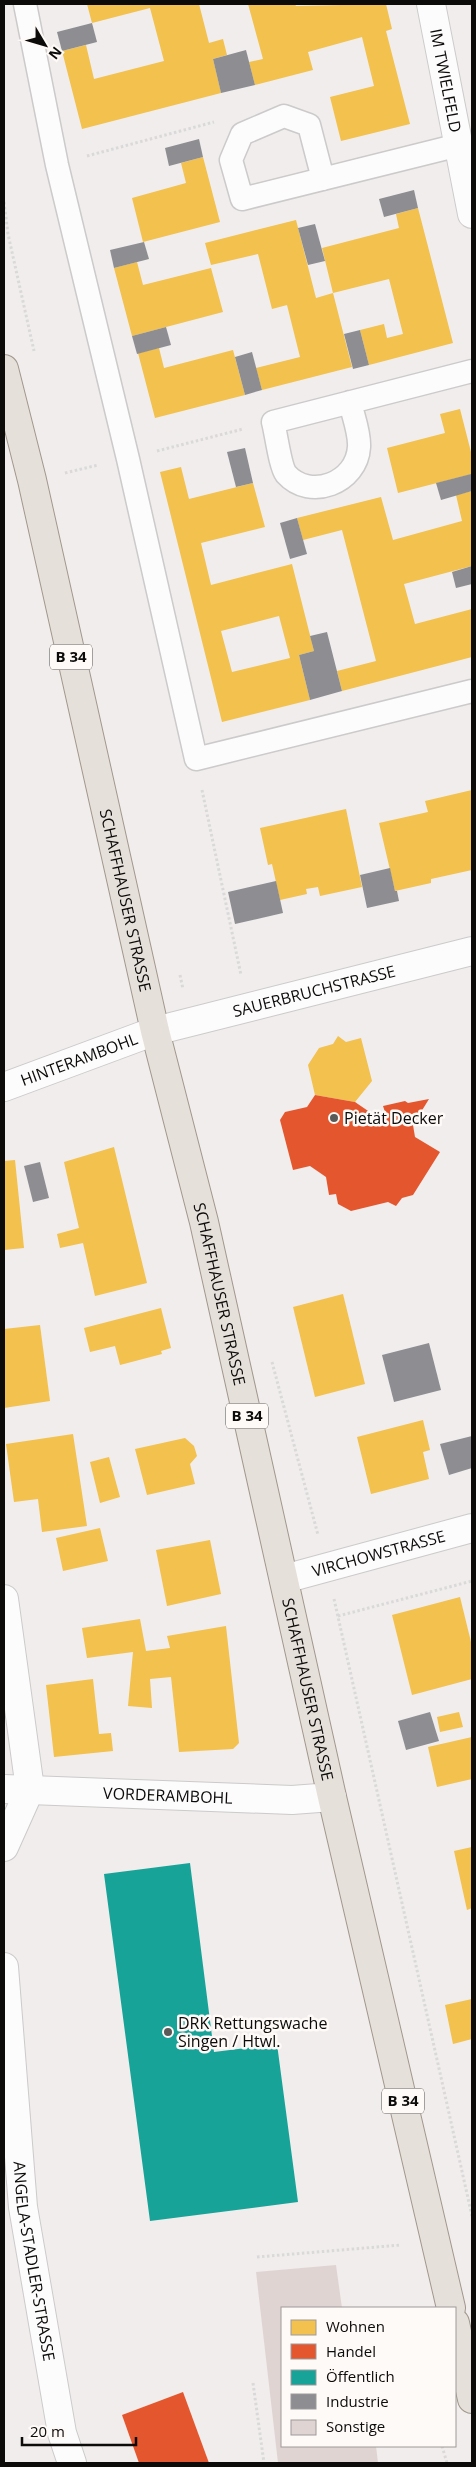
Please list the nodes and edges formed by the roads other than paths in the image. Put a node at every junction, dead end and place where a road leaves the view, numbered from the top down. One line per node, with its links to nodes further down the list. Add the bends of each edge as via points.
1 (25, 4): 9 (lane, via 57,164 196,759)
2 (431, 4): 3 (street, IM TWIELFELD)
3 (459, 145): 4 (lane); 5 (street, IM TWIELFELD)
4 (323, 178): 4 (lane, via 242,199 231,160 242,134 284,116 309,125)
5 (472, 214)
6 (4, 369): 11 (main road, SCHAFFHAUSER STRASSE / B 34, via 32,480)
7 (472, 370): 8 (lane)
8 (350, 402): 8 (lane, via 273,422 285,472 300,485 312,488 341,481 353,468 359,447)
9 (472, 691)
10 (472, 951): 11 (street, SAUERBRUCHSTRASSE)
11 (155, 1031): 12 (street, HINTERAMBOHL); 14 (main road, SCHAFFHAUSER STRASSE / B 34, via 204,1222)
12 (4, 1087)
13 (472, 1528): 14 (street, VIRCHOWSTRASSE)
14 (284, 1579): 17 (main road, SCHAFFHAUSER STRASSE / B 34)
15 (4, 1599): 16 (street)
16 (17, 1789): 17 (street, VORDERAMBOHL, via 292,1800); 18 (street)
17 (332, 1797): 20 (main road, SCHAFFHAUSER STRASSE / B 34)
18 (4, 1848)
19 (4, 1967): 23 (street, ANGELA-STADLER-STRASSE, via 22,2207 62,2433)
20 (451, 2307)
21 (456, 2327): 22 (main road)
22 (472, 2399)
23 (72, 2463)

